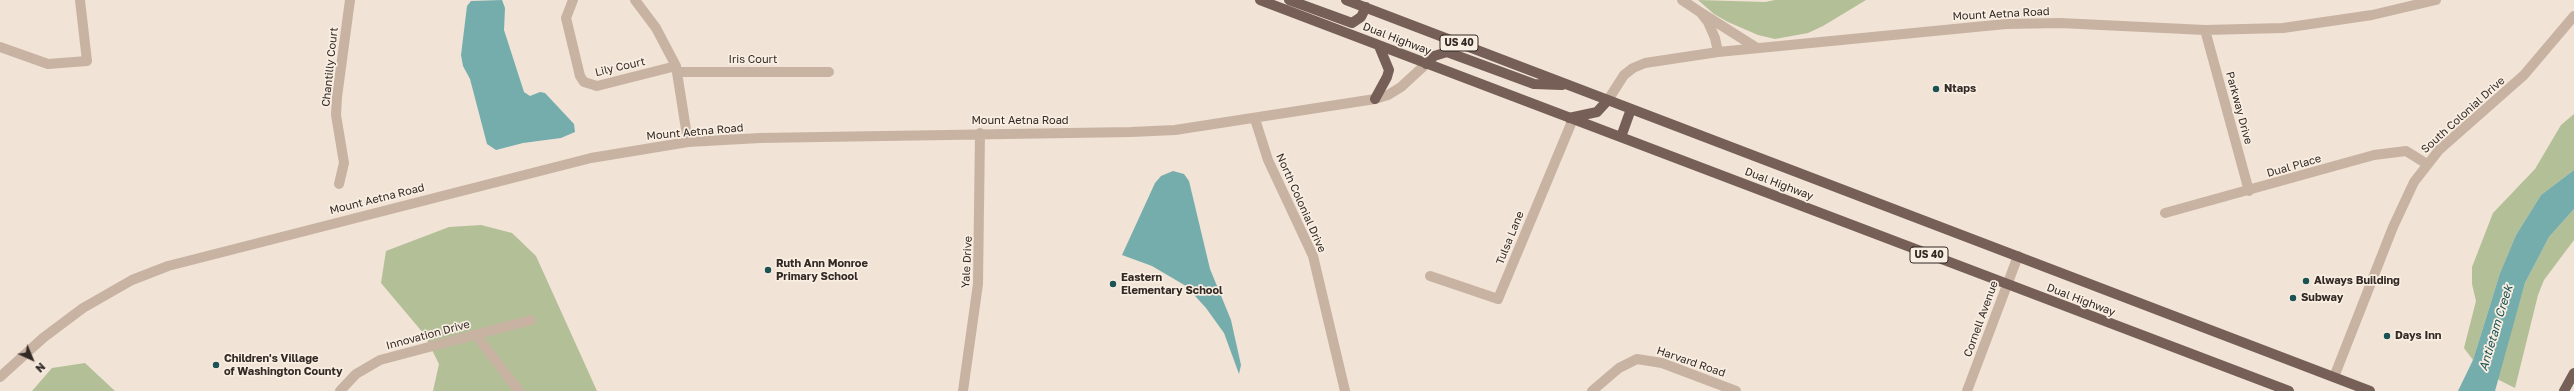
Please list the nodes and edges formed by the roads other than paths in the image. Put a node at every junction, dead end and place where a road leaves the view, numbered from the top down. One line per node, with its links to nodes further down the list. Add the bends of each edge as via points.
1 (80, 0): 15 (street, via 87,60 48,64)
2 (350, 0): 31 (street, Chantilly Court, via 337,97 336,115 344,163)
3 (573, 0): 19 (street, Lily Court, via 566,18 580,76 584,82 597,86)
4 (635, 0): 19 (street, via 656,28)
5 (1260, 0): 14 (main road, Dual Highway / US 40)
6 (1289, 0): 10 (main road, via 1352,22 1361,17)
7 (1346, 0): 10 (main road, Dual Highway / US 40)
8 (1682, 0): 11 (street)
9 (2436, 0): 13 (street, Mount Aetna Road, via 2372,15 2283,28)
10 (1367, 4): 21 (main road, Dual Highway / US 40)
11 (1700, 12): 16 (street); 17 (street, via 1713,31)
12 (2574, 16): 30 (street, South Colonial Drive, via 2524,75 2452,138)
13 (2205, 30): 16 (street, Mount Aetna Road, via 2060,23 2006,24); 32 (street, Parkway Drive)
14 (1379, 46): 18 (main road, Dual Highway / US 40); 22 (main road, via 1389,70 1388,77)
15 (0, 47)
16 (1757, 48): 17 (street, Mount Aetna Road)
17 (1718, 52): 23 (street, Mount Aetna Road, via 1645,63 1633,68 1624,75)
18 (1426, 64): 21 (main road, via 1434,56 1447,52 1534,84); 22 (street, Mount Aetna Road, via 1401,87); 25 (main road, Dual Highway / US 40)
19 (676, 69): 20 (street, Iris Court); 29 (street)
20 (829, 72)
21 (1572, 86): 23 (main road, Dual Highway / US 40)
22 (1375, 99): 26 (street, Mount Aetna Road)
23 (1608, 100): 24 (main road, Dual Highway / US 40); 25 (main road, via 1597,112)
24 (1631, 109): 28 (main road); 34 (main road, Dual Highway / US 40)
25 (1571, 118): 28 (main road, Dual Highway / US 40); 35 (street, Tulsa Lane, via 1498,300)
26 (1255, 119): 27 (street, Mount Aetna Road, via 1175,130); 45 (street, North Colonial Drive, via 1268,160 1313,256)
27 (980, 133): 29 (street, Mount Aetna Road); 44 (street, Yale Drive, via 978,284)
28 (1621, 137): 36 (main road, Dual Highway / US 40)
29 (688, 142): 40 (street, Mount Aetna Road, via 591,158 168,266 132,280 83,308 43,338)
30 (2427, 164): 32 (street, Dual Place, via 2406,151 2394,151); 41 (street, South Colonial Drive, via 2404,201)
31 (338, 184)
32 (2249, 191): 33 (street, Dual Place)
33 (2165, 213)
34 (2018, 256): 36 (street, Cornell Avenue); 41 (main road, Dual Highway / US 40)
35 (1430, 276)
36 (2006, 284): 48 (street, Cornell Avenue); 49 (main road, Dual Highway / US 40)
37 (531, 320): 38 (street, Innovation Drive)
38 (476, 335): 42 (street, Innovation Drive, via 380,360 356,374); 43 (street)
39 (2574, 373): 51 (main road)
40 (0, 377)
41 (2334, 377): 50 (main road, Dual Highway / US 40)
42 (340, 391)
43 (520, 391)
44 (962, 391)
45 (1345, 391)
46 (1592, 391): 47 (street, Harvard Road, via 1619,368 1637,359 1662,363)
47 (1736, 391)
48 (1967, 391)
49 (2289, 391)
50 (2370, 391)
51 (2564, 391)

